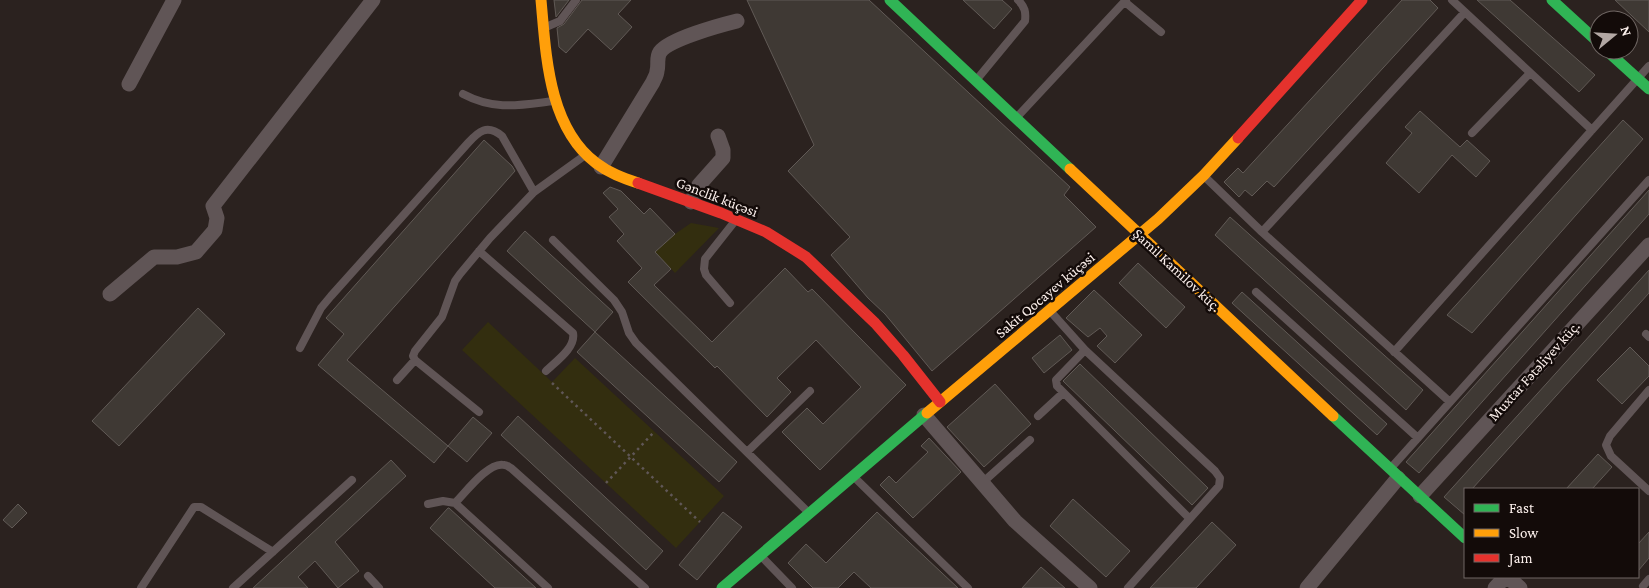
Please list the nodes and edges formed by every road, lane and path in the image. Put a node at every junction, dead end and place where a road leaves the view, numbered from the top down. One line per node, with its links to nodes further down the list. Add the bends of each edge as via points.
1 (174, 0): 21 (street)
2 (373, 0): 42 (street, via 213,206 217,218 215,230 196,252 176,257 154,257)
3 (541, 0): 13 (street, Gənclik küçəsi)
4 (576, 0): 13 (lane, via 560,21)
5 (890, 0): 20 (street, Şamil Kamilov küç.)
6 (1018, 0): 20 (lane, via 1026,13 1025,22)
7 (1362, 0): 31 (street, Sakit Qocayev küçəsi)
8 (1452, 0): 11 (lane)
9 (1552, 0): 15 (street)
10 (1125, 1): 14 (lane); 25 (lane)
11 (1465, 12): 18 (lane); 36 (lane)
12 (737, 21): 30 (street, via 690,36 659,53 653,82)
13 (544, 28): 24 (street, Gənclik küçəsi)
14 (1161, 32)
15 (1589, 34)
16 (1617, 60): 19 (street)
17 (1649, 66): 19 (lane)
18 (1530, 73): 26 (lane); 27 (lane)
19 (1638, 79): 22 (street); 26 (lane)
20 (976, 81): 25 (street, Şamil Kamilov küç.)
21 (129, 84)
22 (1649, 89)
23 (463, 94): 24 (lane, via 476,101 507,107)
24 (556, 101): 29 (street, Gənclik küçəsi, via 572,135)
25 (1016, 119): 37 (street, Şamil Kamilov küç.)
26 (1592, 130): 47 (lane)
27 (1472, 133)
28 (718, 136): 34 (street, via 724,150 723,158 699,185)
29 (586, 155): 30 (street, Gənclik küçəsi); 33 (lane)
30 (601, 167): 34 (street, Gənclik küçəsi)
31 (1204, 175): 36 (lane); 37 (street, Sakit Qocayev küçəsi)
32 (1649, 180): 56 (lane)
33 (534, 192): 40 (lane); 45 (lane, via 502,136 489,128 482,131 330,296)
34 (691, 202): 35 (street, Gənclik küçəsi)
35 (736, 219): 43 (lane, via 705,259 704,269); 55 (street, Gənclik küçəsi, via 784,242 824,273 875,323)
36 (1262, 232): 47 (lane)
37 (1140, 236): 44 (street, Sakit Qocayev küçəsi); 65 (street, Şamil Kamilov küç.)
38 (553, 240): 63 (lane, via 614,300 636,343)
39 (1649, 245): 71 (street, Muxtar Fətəliyev küç.)
40 (479, 251): 48 (lane, via 455,281 442,317 415,351); 49 (lane, via 573,333 572,344)
41 (1256, 292): 61 (lane)
42 (110, 294)
43 (730, 303)
44 (1050, 310): 46 (lane); 55 (street, Sakit Qocayev küçəsi)
45 (300, 348)
46 (1085, 350): 54 (lane, via 1056,380); 75 (lane, via 1220,478 1219,486)
47 (1394, 352): 56 (lane)
48 (414, 360): 50 (lane); 57 (lane)
49 (546, 371)
50 (397, 380)
51 (552, 382): 64 (path)
52 (1649, 390): 70 (lane, via 1606,445 1611,456)
53 (810, 391): 63 (lane)
54 (1063, 393): 59 (lane); 75 (lane)
55 (940, 402): 58 (street, Sakit Qocayev küçəsi)
56 (1450, 402): 61 (lane)
57 (479, 412)
58 (924, 415): 66 (street, Sakit Qocayev küçəsi); 69 (street)
59 (1038, 416)
60 (654, 431): 64 (path)
61 (1418, 438): 65 (lane)
62 (1030, 440): 69 (lane)
63 (747, 452): 74 (lane)
64 (631, 456): 68 (path); 76 (path)
65 (1394, 474): 71 (street, Şamil Kamilov küç.); 95 (street)
66 (853, 476): 74 (street, Sakit Qocayev küçəsi); 92 (lane)
67 (352, 480): 78 (lane)
68 (606, 483)
69 (982, 483): 93 (street, via 1015,521)
70 (1649, 491)
71 (1420, 496): 77 (street, Şamil Kamilov küç.)
72 (455, 503): 73 (lane); 88 (lane); 89 (lane, via 488,469 497,465 511,468)
73 (428, 504)
74 (810, 514): 79 (street, Sakit Qocayev küçəsi)
75 (1189, 518): 94 (lane)
76 (700, 522)
77 (1464, 537)
78 (273, 552): 85 (lane, via 201,507 194,507); 86 (lane)
79 (760, 556): 90 (street, Sakit Qocayev küçəsi); 91 (lane)
80 (368, 576): 87 (lane)
81 (1505, 578): 96 (street)
82 (1507, 578): 97 (street)
83 (1649, 579): 84 (lane)
84 (1643, 586)
85 (141, 588)
86 (233, 588)
87 (379, 588)
88 (548, 588)
89 (645, 588)
90 (722, 588)
91 (792, 588)
92 (968, 588)
93 (1090, 588)
94 (1128, 588)
95 (1307, 588)
96 (1495, 588)
97 (1520, 588)

